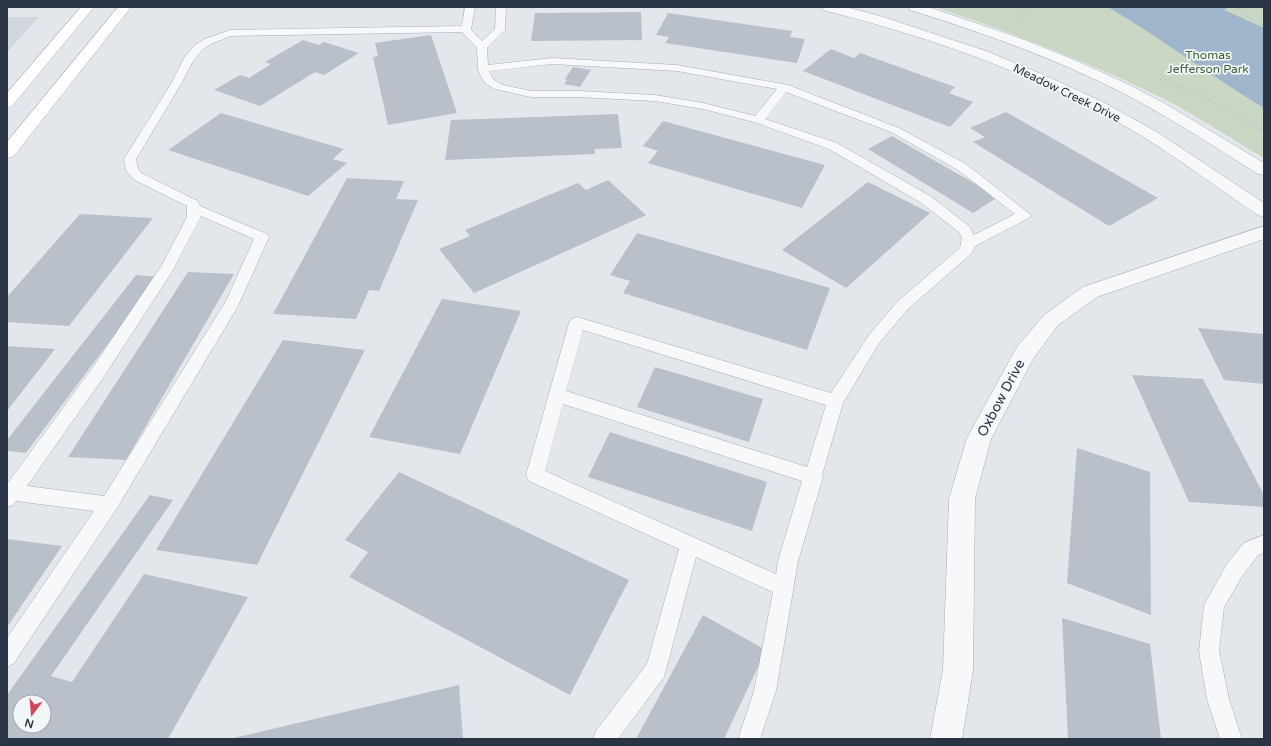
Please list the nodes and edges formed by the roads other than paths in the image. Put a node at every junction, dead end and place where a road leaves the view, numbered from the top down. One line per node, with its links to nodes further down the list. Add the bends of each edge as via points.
1 (88, 7): 11 (main road)
2 (125, 7): 13 (main road)
3 (470, 7): 7 (lane)
4 (502, 7): 8 (lane, via 500,30)
5 (828, 7): 16 (street, Meadow Creek Drive, via 890,23 954,44 1036,76 1151,135)
6 (915, 7): 14 (street, Meadow Creek Drive, via 1043,51 1122,87 1179,118)
7 (467, 29): 8 (lane, via 466,31); 15 (lane, via 230,33 199,47 188,60 130,159 132,170 137,176 193,204)
8 (482, 47): 9 (lane)
9 (483, 69): 10 (lane, via 552,61 677,68); 12 (lane, via 490,82 514,92 655,98 703,106)
10 (784, 86): 12 (lane); 18 (lane, via 895,130 962,167 1024,215)
11 (7, 103)
12 (758, 120): 18 (lane, via 833,146 925,199 964,229)
13 (7, 152)
14 (1264, 170)
15 (193, 208): 22 (lane, via 194,217 168,267 97,374); 23 (lane, via 262,237 233,302)
16 (1264, 211)
17 (1264, 232): 30 (street, Oxbow Drive, via 1090,292 1051,320 1025,353 979,438 962,499 958,670)
18 (969, 243): 20 (lane, via 967,250 893,316 874,339)
19 (557, 395): 20 (lane, via 577,323); 21 (lane); 24 (lane, via 535,475)
20 (836, 401): 21 (lane)
21 (814, 477): 26 (lane, via 788,561)
22 (9, 496): 23 (lane)
23 (109, 505): 27 (lane)
24 (690, 544): 26 (lane); 28 (lane, via 656,668)
25 (1264, 544): 31 (lane, via 1251,549 1214,605 1208,651 1218,699)
26 (783, 586): 29 (lane, via 765,691)
27 (7, 656)
28 (604, 739)
29 (749, 739)
30 (946, 739)
31 (1231, 739)

